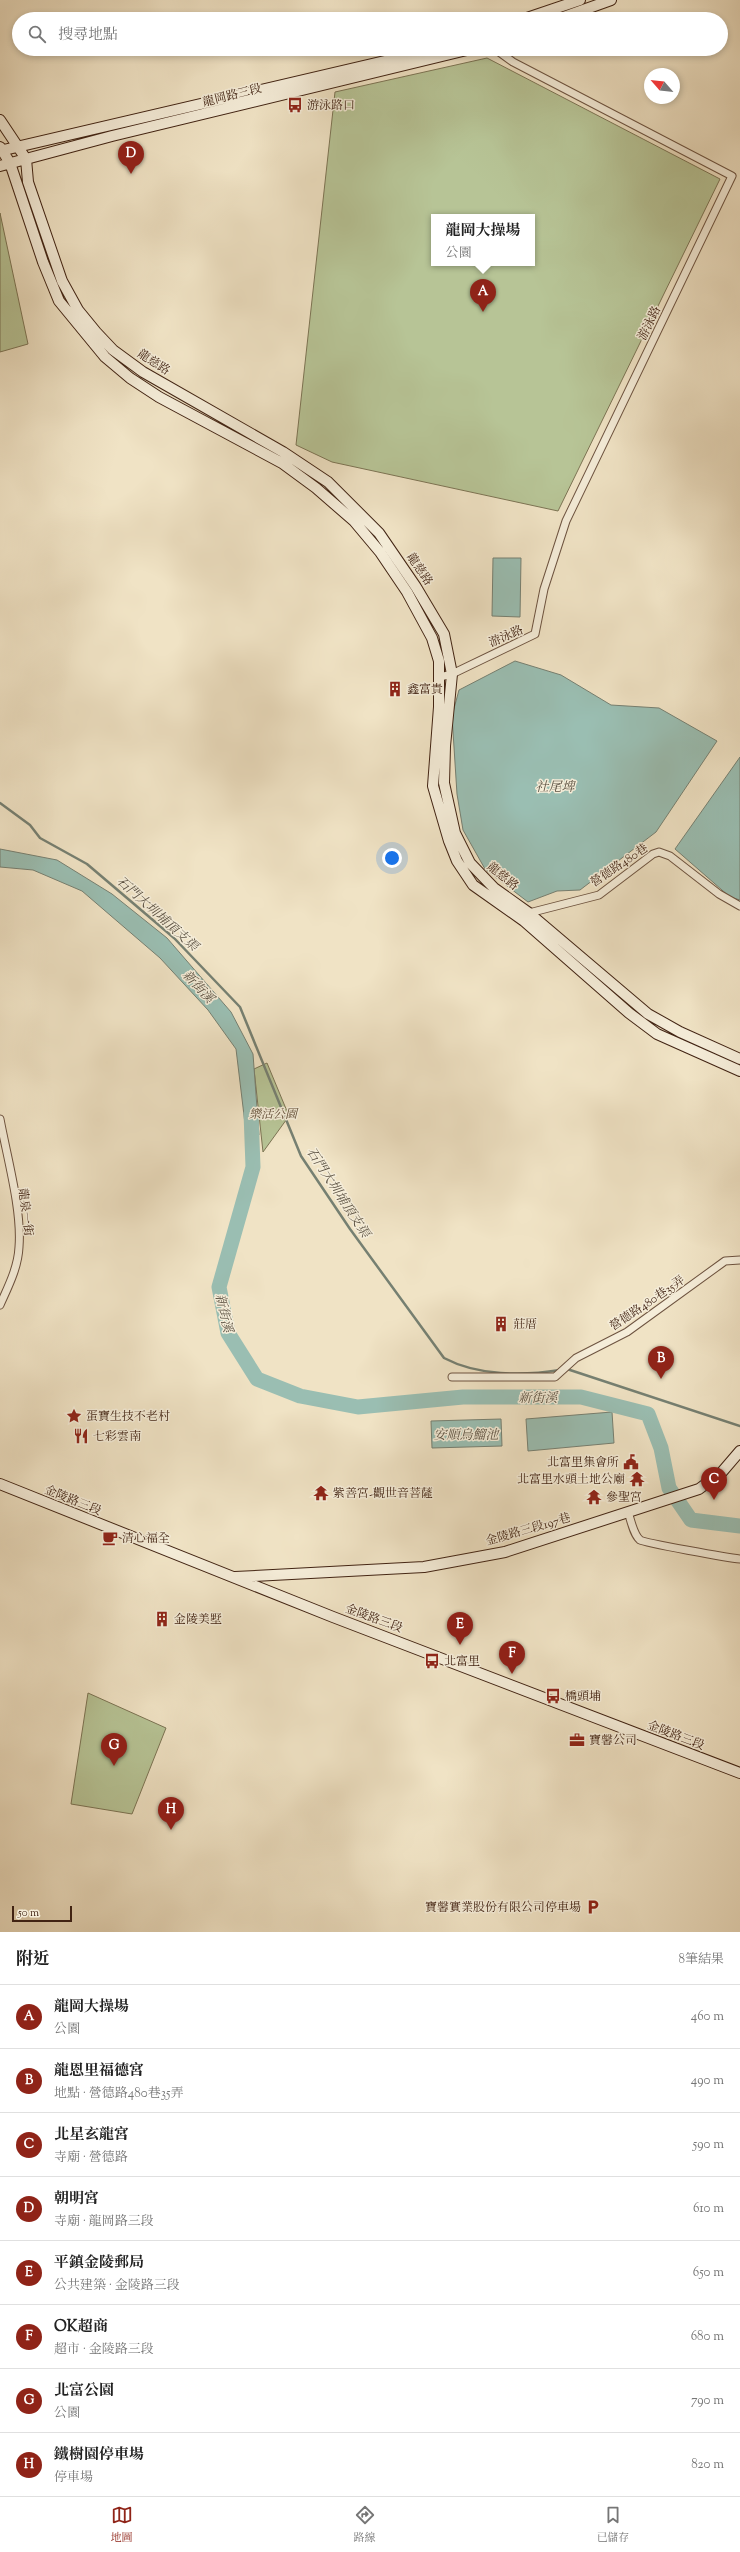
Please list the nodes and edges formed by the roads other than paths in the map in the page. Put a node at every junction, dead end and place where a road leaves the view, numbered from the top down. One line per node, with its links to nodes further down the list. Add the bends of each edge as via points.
1 (580, 0): 3 (street)
2 (611, 0): 4 (street)
3 (545, 12)
4 (578, 12)
5 (406, 56): 9 (street, 龍岡路三段)
6 (443, 56): 11 (street, 龍岡路三段)
7 (504, 56): 15 (street, 游泳路, via 732,176 566,521 544,589 535,634)
8 (0, 120): 9 (street, 龍慈路)
9 (17, 146): 10 (street, 龍岡路三段); 11 (street, 龍慈路)
10 (1, 150): 12 (street, 龍慈路)
11 (26, 159): 12 (street, 龍岡路三段); 14 (street, 龍慈路, via 28,182 53,259 78,310 96,332 113,350 143,372 283,452 328,482 379,533)
12 (10, 163): 13 (street, 龍岡路三段); 14 (street, 龍慈路, via 43,262 59,301 105,357 159,397 282,463 316,488 354,522)
13 (0, 166)
14 (412, 589): 15 (street, 龍慈路, via 444,634); 16 (street, 龍慈路, via 432,638 439,661)
15 (452, 674): 16 (street, 游泳路); 18 (street, 龍慈路, via 444,782 456,832 470,863 480,876)
16 (440, 677): 18 (street, 龍慈路, via 433,786 449,841 457,861 473,885)
17 (740, 906): 18 (street, 營德路480巷, via 719,894 670,856 659,852 599,895)
18 (527, 917): 19 (street, 龍慈路, via 648,1014); 20 (street, 龍慈路, via 629,1013 657,1034)
19 (740, 1060)
20 (740, 1071)
21 (0, 1120): 23 (street, 龍泉一街, via 17,1213 19,1247 15,1271)
22 (740, 1260): 24 (street, 營德路480巷35弄, via 725,1261 627,1332 576,1358 555,1377)
23 (0, 1305)
24 (452, 1377)
25 (740, 1451): 27 (street, 金陵路三段197巷, via 722,1472 699,1489)
26 (0, 1484): 29 (street, 金陵路三段)
27 (628, 1512): 28 (street, via 637,1536 644,1542); 29 (street, 金陵路三段197巷, via 505,1552 424,1567)
28 (740, 1559)
29 (231, 1577): 30 (street, 金陵路三段)
30 (740, 1773)

